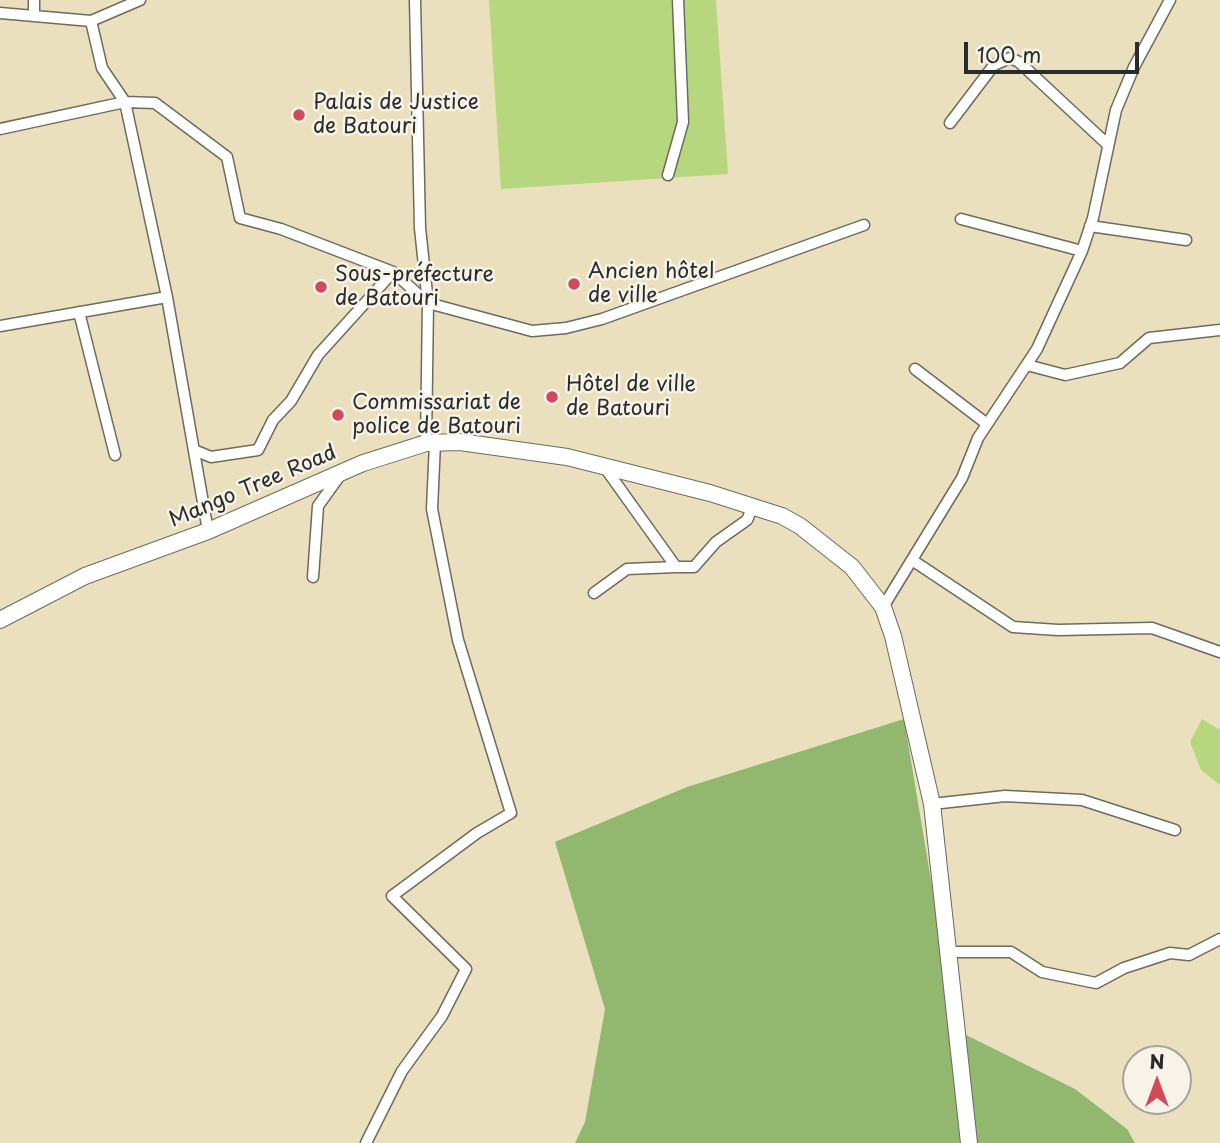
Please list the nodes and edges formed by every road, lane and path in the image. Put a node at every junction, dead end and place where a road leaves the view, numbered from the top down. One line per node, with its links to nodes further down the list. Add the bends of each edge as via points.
1 (34, 0): 7 (street)
2 (140, 0): 8 (street)
3 (415, 0): 21 (street, via 420,228)
4 (678, 0): 13 (street, via 684,122)
5 (1170, 0): 12 (street, via 1134,67)
6 (0, 13): 7 (street)
7 (34, 15): 8 (street)
8 (91, 21): 9 (street, via 102,68)
9 (125, 102): 11 (street); 19 (street, via 155,103 227,157 240,218); 20 (street)
10 (950, 123): 12 (street, via 993,65 1010,58)
11 (0, 129)
12 (1107, 144): 16 (street)
13 (668, 175)
14 (961, 219): 18 (street)
15 (864, 225): 21 (street, via 653,302 566,328 532,331)
16 (1090, 226): 17 (street); 18 (street)
17 (1186, 240)
18 (1082, 251): 25 (street)
19 (393, 272): 21 (street); 29 (street, via 318,355 291,401 272,420 258,450 211,457)
20 (167, 296): 22 (street); 29 (street)
21 (428, 303): 28 (street)
22 (79, 312): 23 (street); 30 (street)
23 (0, 326)
24 (1220, 330): 25 (street, via 1149,338 1120,363 1065,375)
25 (1027, 365): 27 (street)
26 (915, 369): 27 (street)
27 (987, 424): 35 (street, via 962,478)
28 (431, 443): 31 (main road, Mango Tree Road, via 529,449); 32 (main road, Mango Tree Road); 46 (street, via 432,509 458,640 511,813 393,896 466,969 442,1016 402,1070)
29 (194, 450): 34 (street)
30 (115, 455)
31 (603, 466): 33 (main road, Mango Tree Road); 36 (street)
32 (343, 472): 34 (main road, Mango Tree Road); 37 (street, via 318,506)
33 (753, 506): 36 (street, via 747,520 716,542 694,567); 39 (main road, Mango Tree Road, via 782,516 830,548 852,567)
34 (208, 531): 40 (main road, Mango Tree Road, via 85,576)
35 (912, 560): 39 (street); 41 (street, via 1013,627 1058,631 1152,628)
36 (676, 567): 38 (street, via 627,569)
37 (313, 577)
38 (594, 593)
39 (883, 607): 42 (main road)
40 (0, 620)
41 (1220, 652)
42 (932, 804): 43 (street, via 1005,796 1082,800); 45 (main road)
43 (1175, 830)
44 (1220, 940): 45 (street, via 1189,955 1170,953 1124,968 1096,983 1042,972 1012,952)
45 (949, 952): 47 (main road)
46 (366, 1143)
47 (969, 1143)

